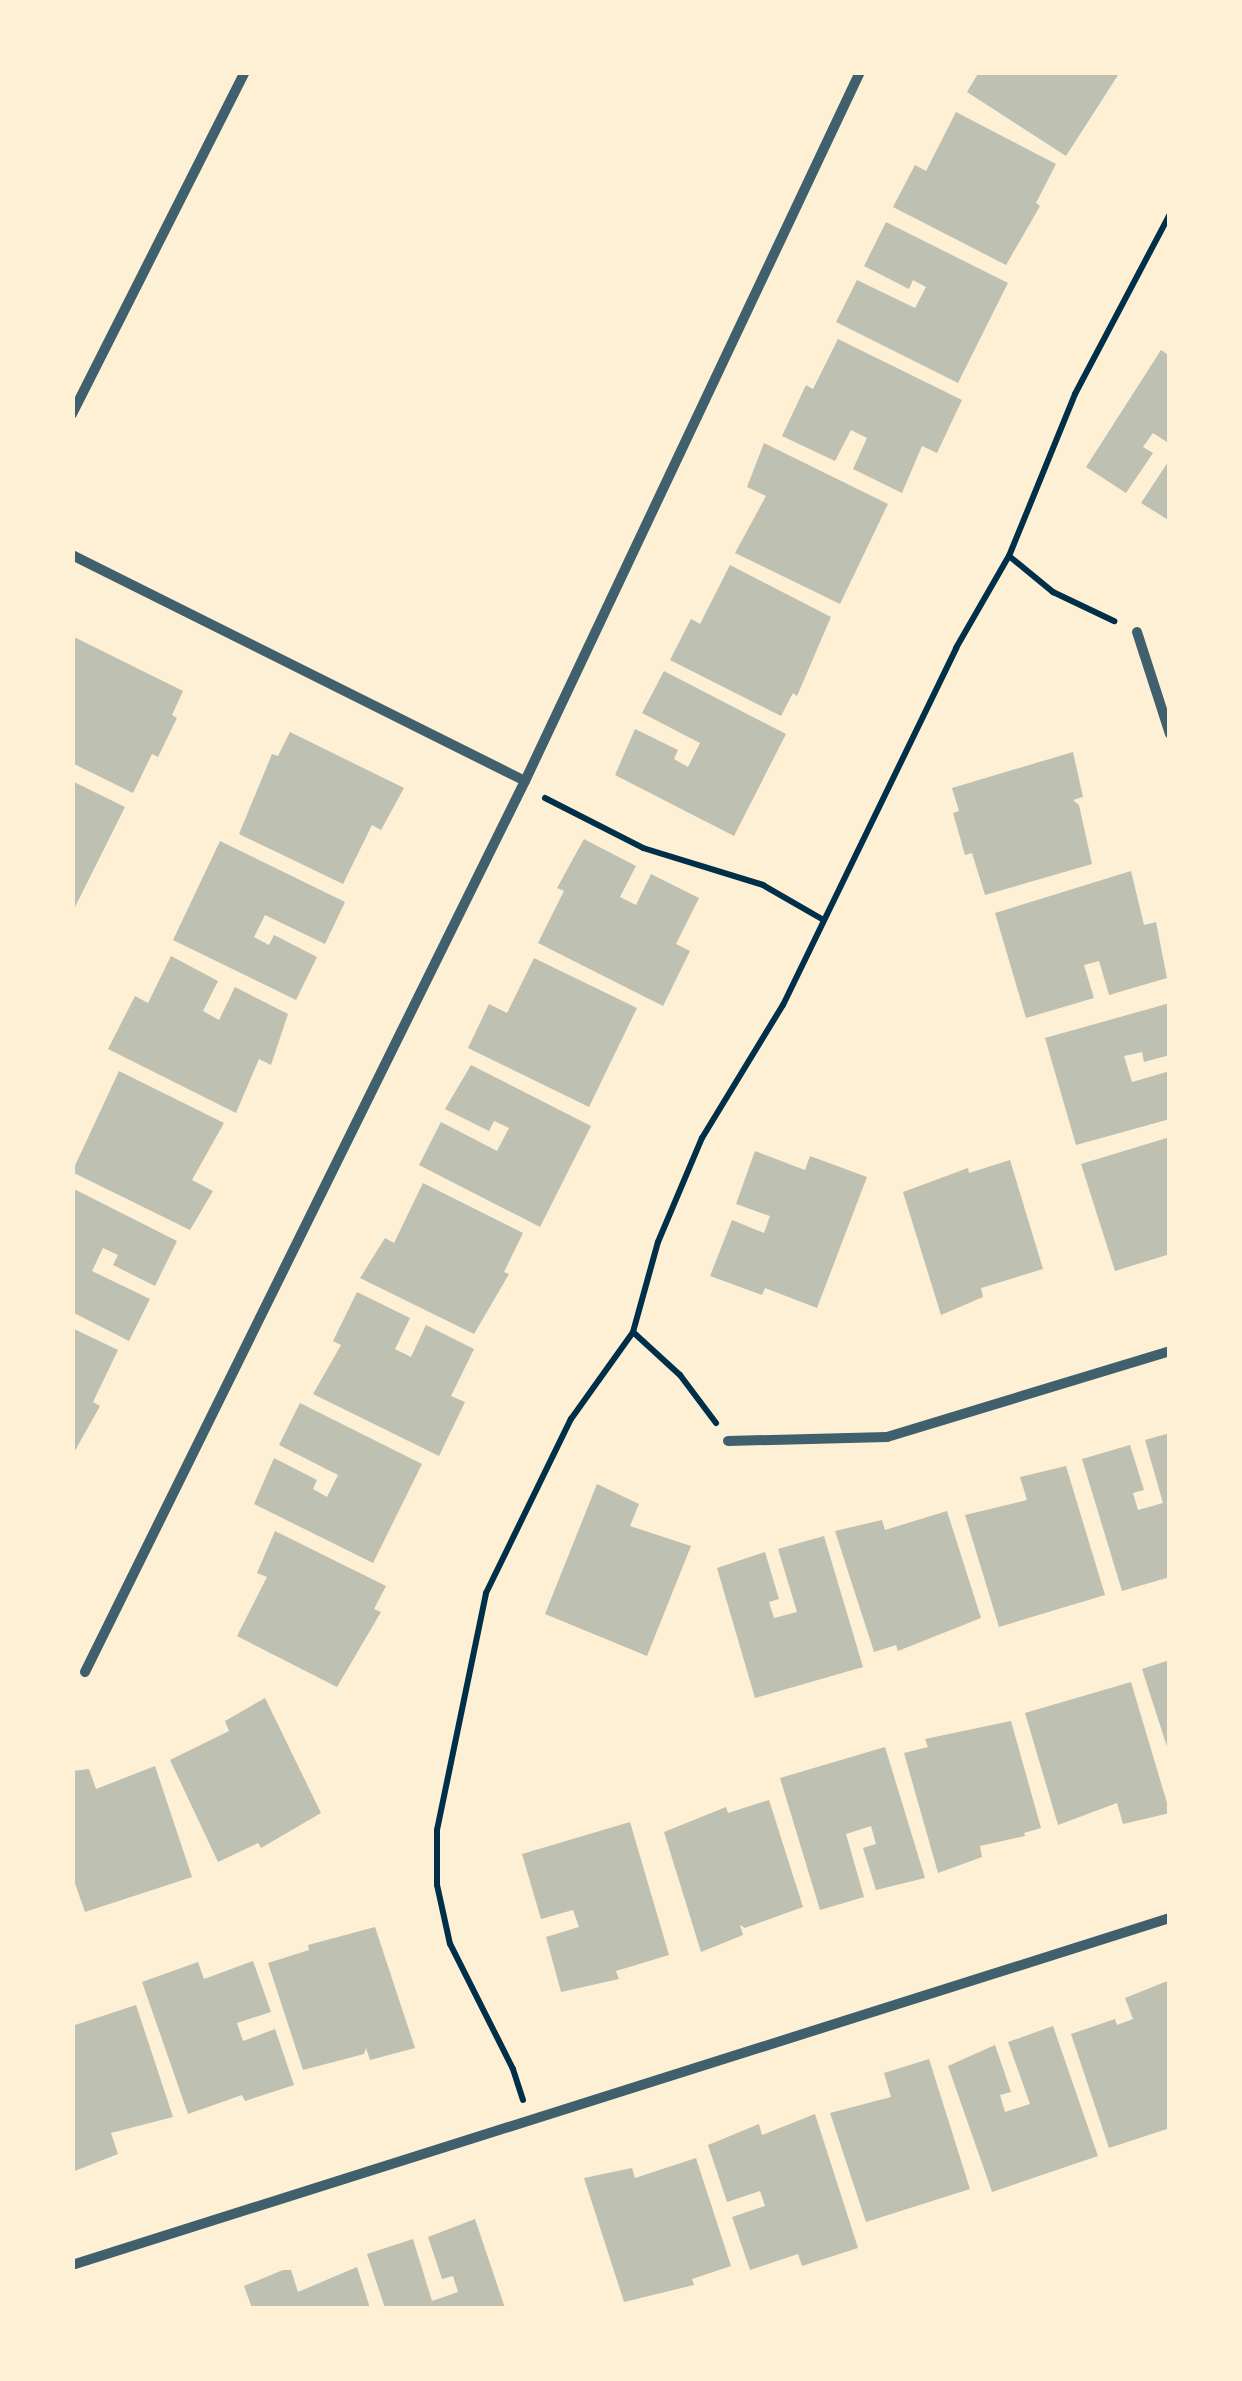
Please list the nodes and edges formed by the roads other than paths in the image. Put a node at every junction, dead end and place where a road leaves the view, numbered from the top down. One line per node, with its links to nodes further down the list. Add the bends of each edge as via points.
1 (246, 72): 3 (street)
2 (860, 72): 7 (street)
3 (72, 414)
4 (72, 555): 7 (street)
5 (1138, 632): 6 (street)
6 (1170, 734)
7 (525, 781): 10 (street)
8 (1170, 1352): 9 (street, via 887,1437)
9 (728, 1441)
10 (85, 1672)
11 (1170, 1918): 12 (street)
12 (72, 2265)

